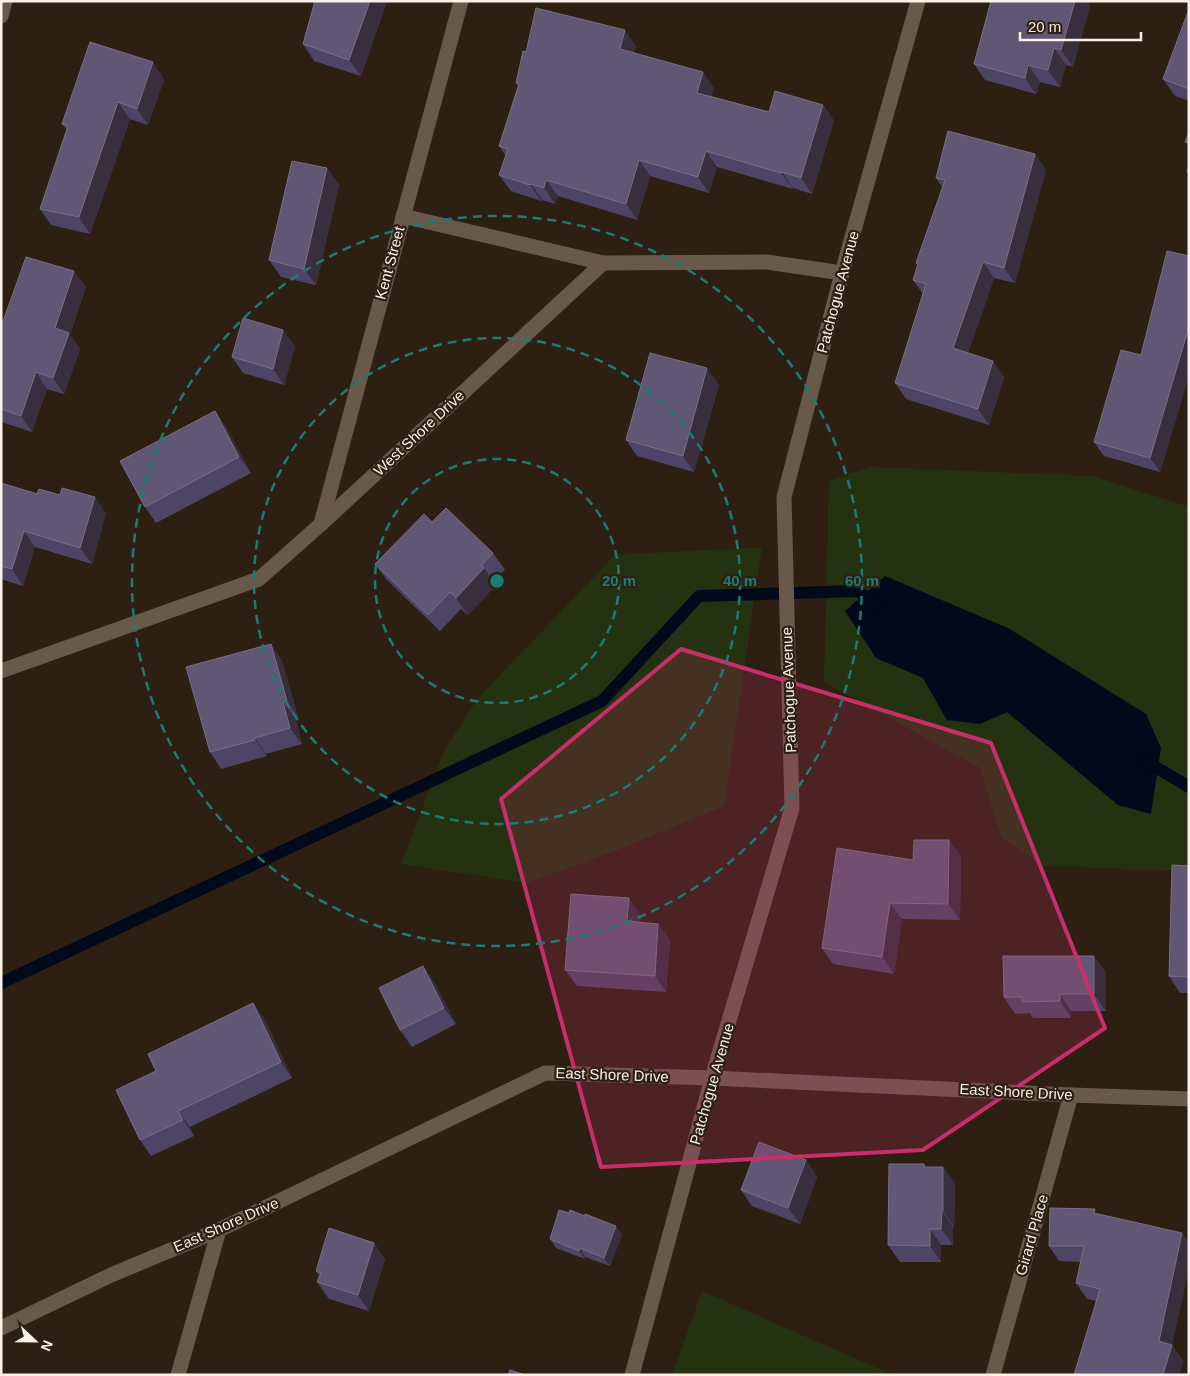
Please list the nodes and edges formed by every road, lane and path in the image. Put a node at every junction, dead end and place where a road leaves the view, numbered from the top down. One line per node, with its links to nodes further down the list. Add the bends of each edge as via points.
1 (5, 1): 4 (street)
2 (461, 1): 5 (street, Kent Street)
3 (918, 1): 7 (street, Patchogue Avenue)
4 (1, 16)
5 (403, 216): 6 (street); 8 (street, Kent Street)
6 (603, 263): 7 (street, via 767,262); 8 (street, West Shore Drive)
7 (842, 273): 10 (street, Patchogue Avenue, via 784,496 792,808)
8 (320, 525): 9 (street, West Shore Drive, via 259,580)
9 (1, 672)
10 (712, 1078): 11 (street, East Shore Drive); 13 (street, East Shore Drive, via 546,1073); 16 (street, Patchogue Avenue)
11 (1071, 1095): 12 (street, East Shore Drive); 17 (street, Girard Place)
12 (1189, 1099)
13 (219, 1230): 14 (street, East Shore Drive, via 111,1275); 15 (street)
14 (1, 1328)
15 (178, 1375)
16 (632, 1375)
17 (993, 1375)

